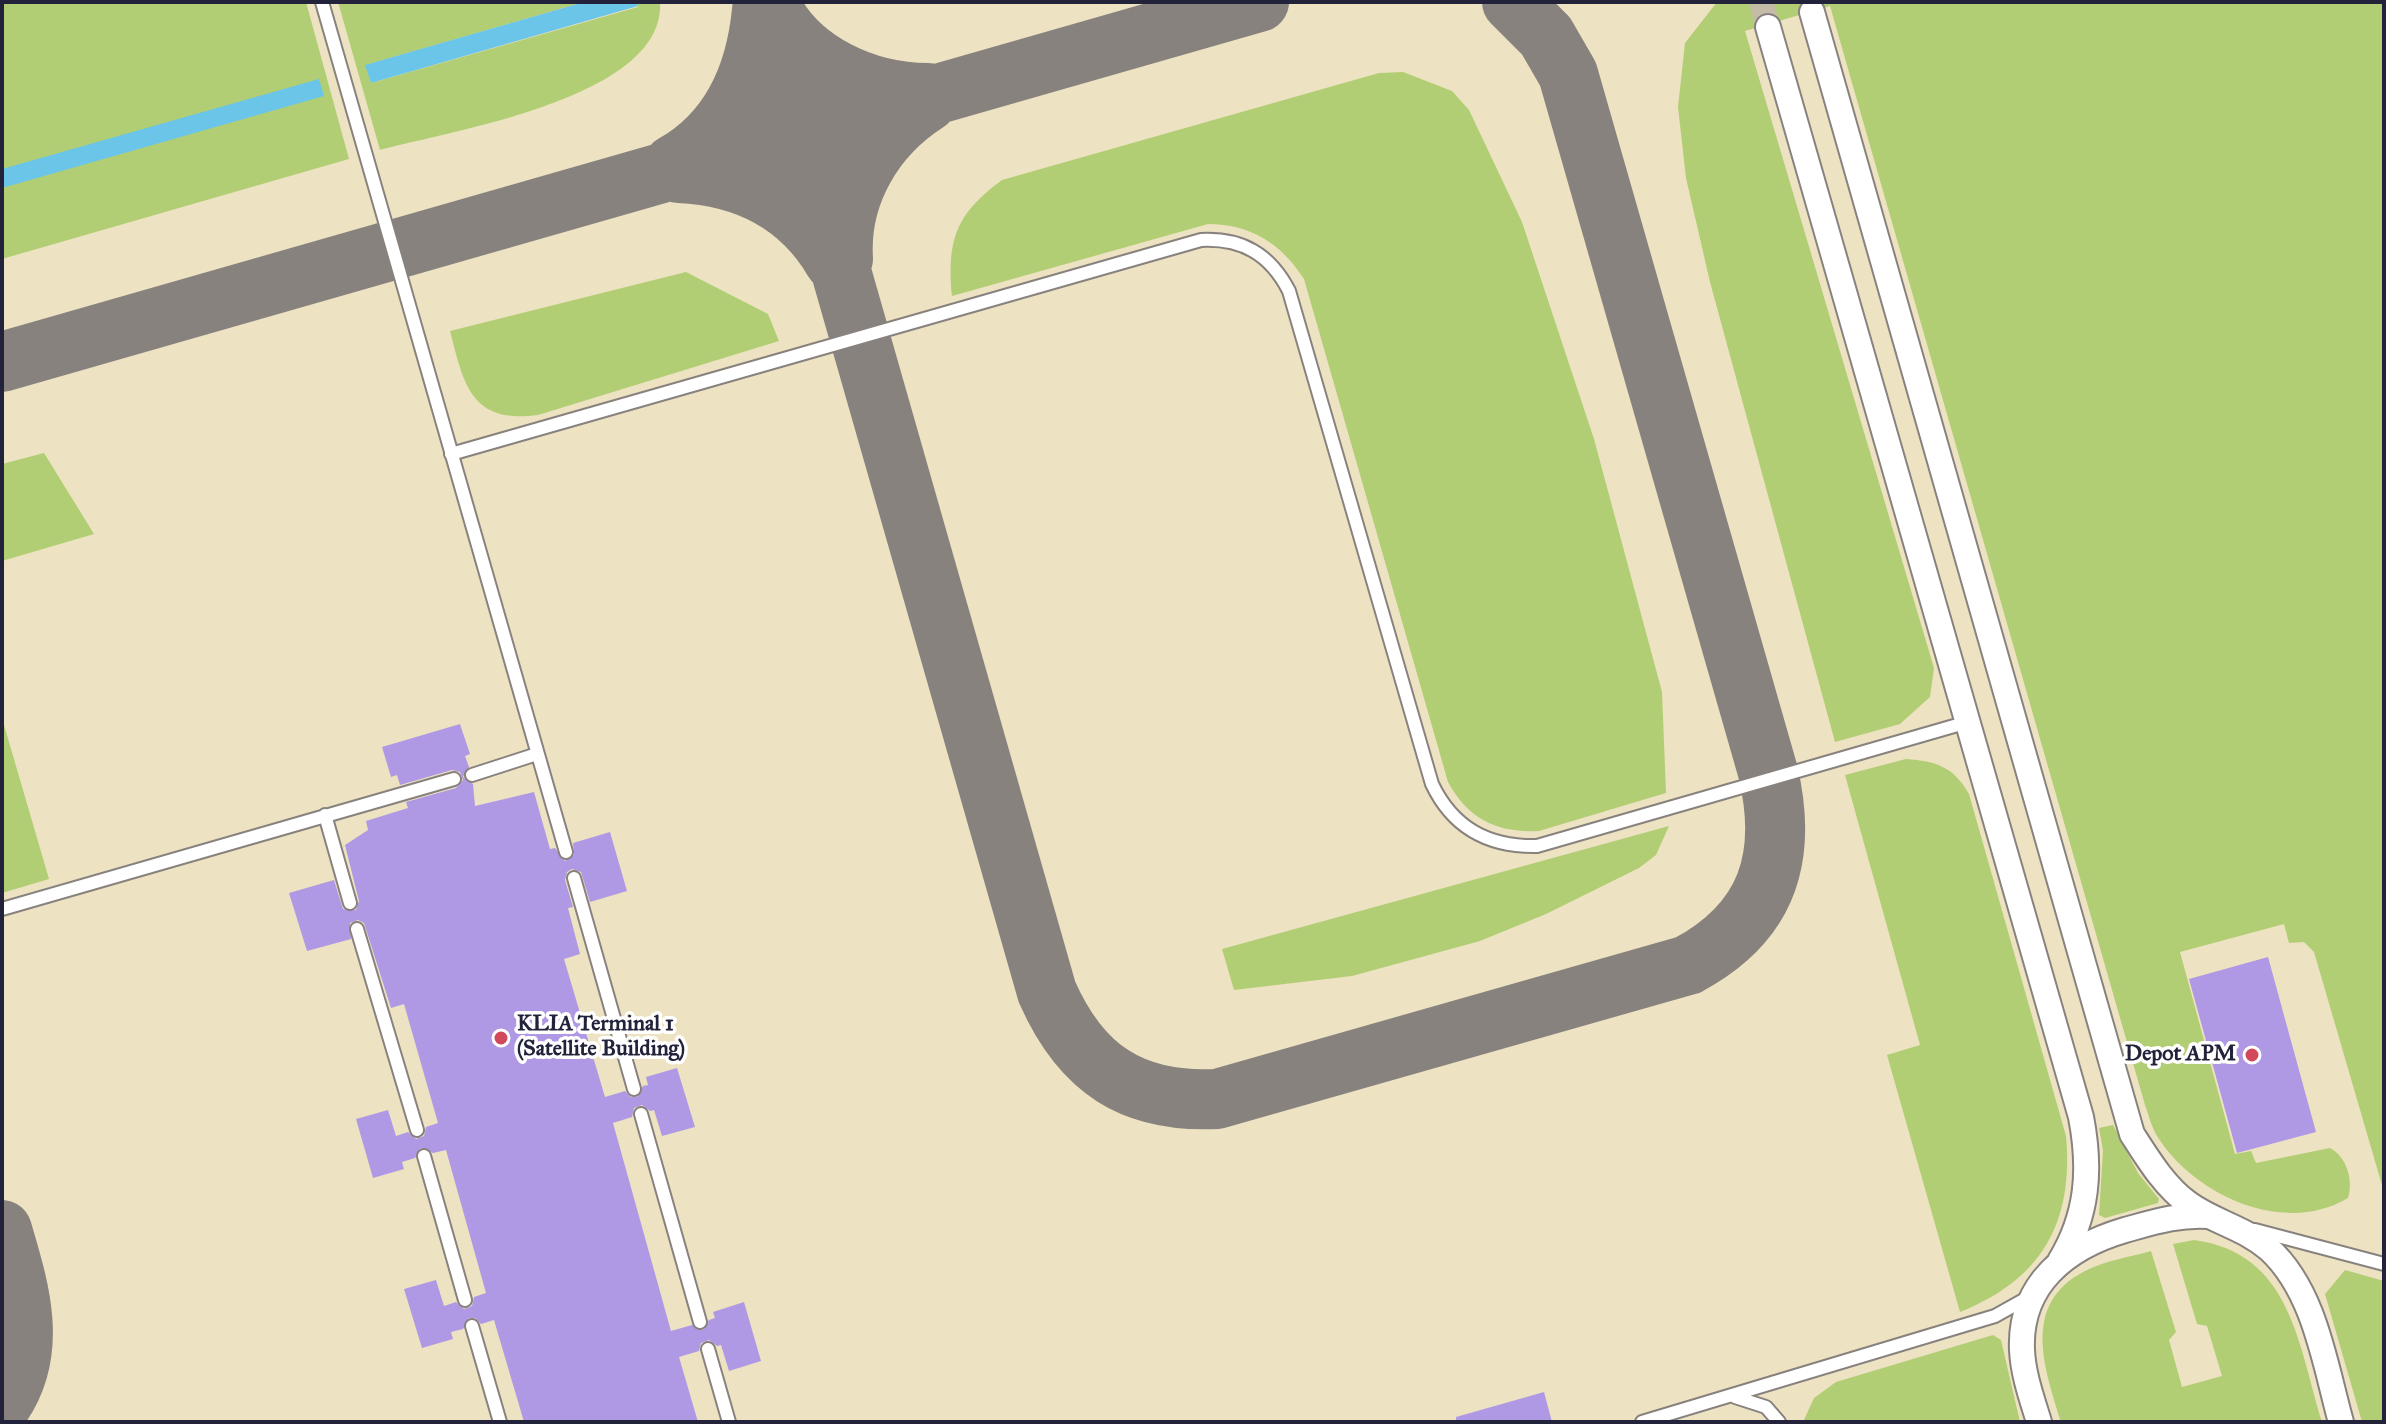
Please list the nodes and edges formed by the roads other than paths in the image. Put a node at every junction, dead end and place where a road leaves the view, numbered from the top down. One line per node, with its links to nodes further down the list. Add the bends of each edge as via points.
1 (322, 2): 4 (lane)
2 (1812, 12): 19 (street, via 2121,1102 2132,1134 2153,1166 2189,1205)
3 (1768, 27): 5 (street)
4 (451, 454): 5 (lane, via 1201,240 1220,239 1259,253 1289,291 1432,784 1441,804 1468,830 1501,844 1537,846); 6 (lane)
5 (1968, 722): 20 (street, via 2085,1141 2084,1205)
6 (537, 754): 7 (lane); 10 (lane)
7 (472, 775)
8 (454, 779): 9 (lane)
9 (325, 815): 12 (lane); 13 (lane)
10 (566, 852)
11 (574, 878): 15 (lane)
12 (350, 903)
13 (2, 909)
14 (357, 929): 17 (lane)
15 (634, 1089)
16 (641, 1114): 24 (lane)
17 (417, 1130)
18 (424, 1156): 23 (lane)
19 (2220, 1220): 20 (street, via 2175,1216 2103,1236); 21 (lane); 33 (street, via 2268,1249 2298,1286)
20 (2060, 1261): 22 (street)
21 (2384, 1264)
22 (2042, 1283): 27 (lane, via 1995,1316); 32 (street, via 2026,1315 2021,1349)
23 (465, 1300)
24 (700, 1322)
25 (472, 1326): 28 (lane)
26 (708, 1349): 29 (lane)
27 (1732, 1397): 30 (lane); 31 (lane, via 1766,1407)
28 (500, 1422)
29 (729, 1422)
30 (1642, 1422)
31 (1779, 1422)
32 (2039, 1422)
33 (2341, 1422)

